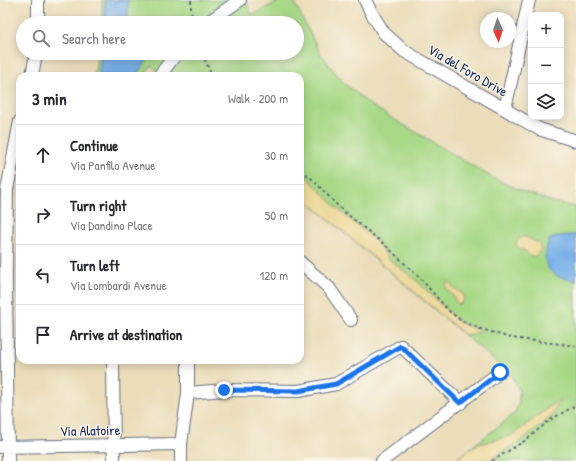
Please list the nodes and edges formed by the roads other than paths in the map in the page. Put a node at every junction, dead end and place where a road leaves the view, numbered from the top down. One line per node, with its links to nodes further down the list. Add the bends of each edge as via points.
1 (38, 0): 5 (street)
2 (240, 0): 6 (street)
3 (365, 0): 11 (street, Via del Foro Drive, via 384,32 404,51)
4 (529, 0): 11 (street)
5 (38, 16)
6 (217, 16)
7 (35, 60): 9 (street)
8 (172, 60): 10 (street)
9 (33, 72)
10 (162, 72)
11 (505, 109): 12 (street, Via del Foro Drive, via 540,129)
12 (576, 141)
13 (16, 142): 23 (street, via 7,190)
14 (304, 266): 15 (street, via 329,288)
15 (351, 320)
16 (113, 364): 22 (street)
17 (188, 364): 19 (street)
18 (500, 372): 20 (street)
19 (188, 393): 20 (street, via 224,390 298,391 336,384 401,346); 21 (street)
20 (460, 403): 27 (street)
21 (181, 444): 22 (street, Via Alatoire); 26 (street)
22 (114, 445): 23 (street, Via Alatoire); 25 (street)
23 (4, 446): 24 (street)
24 (8, 461)
25 (114, 461)
26 (181, 461)
27 (382, 461)

